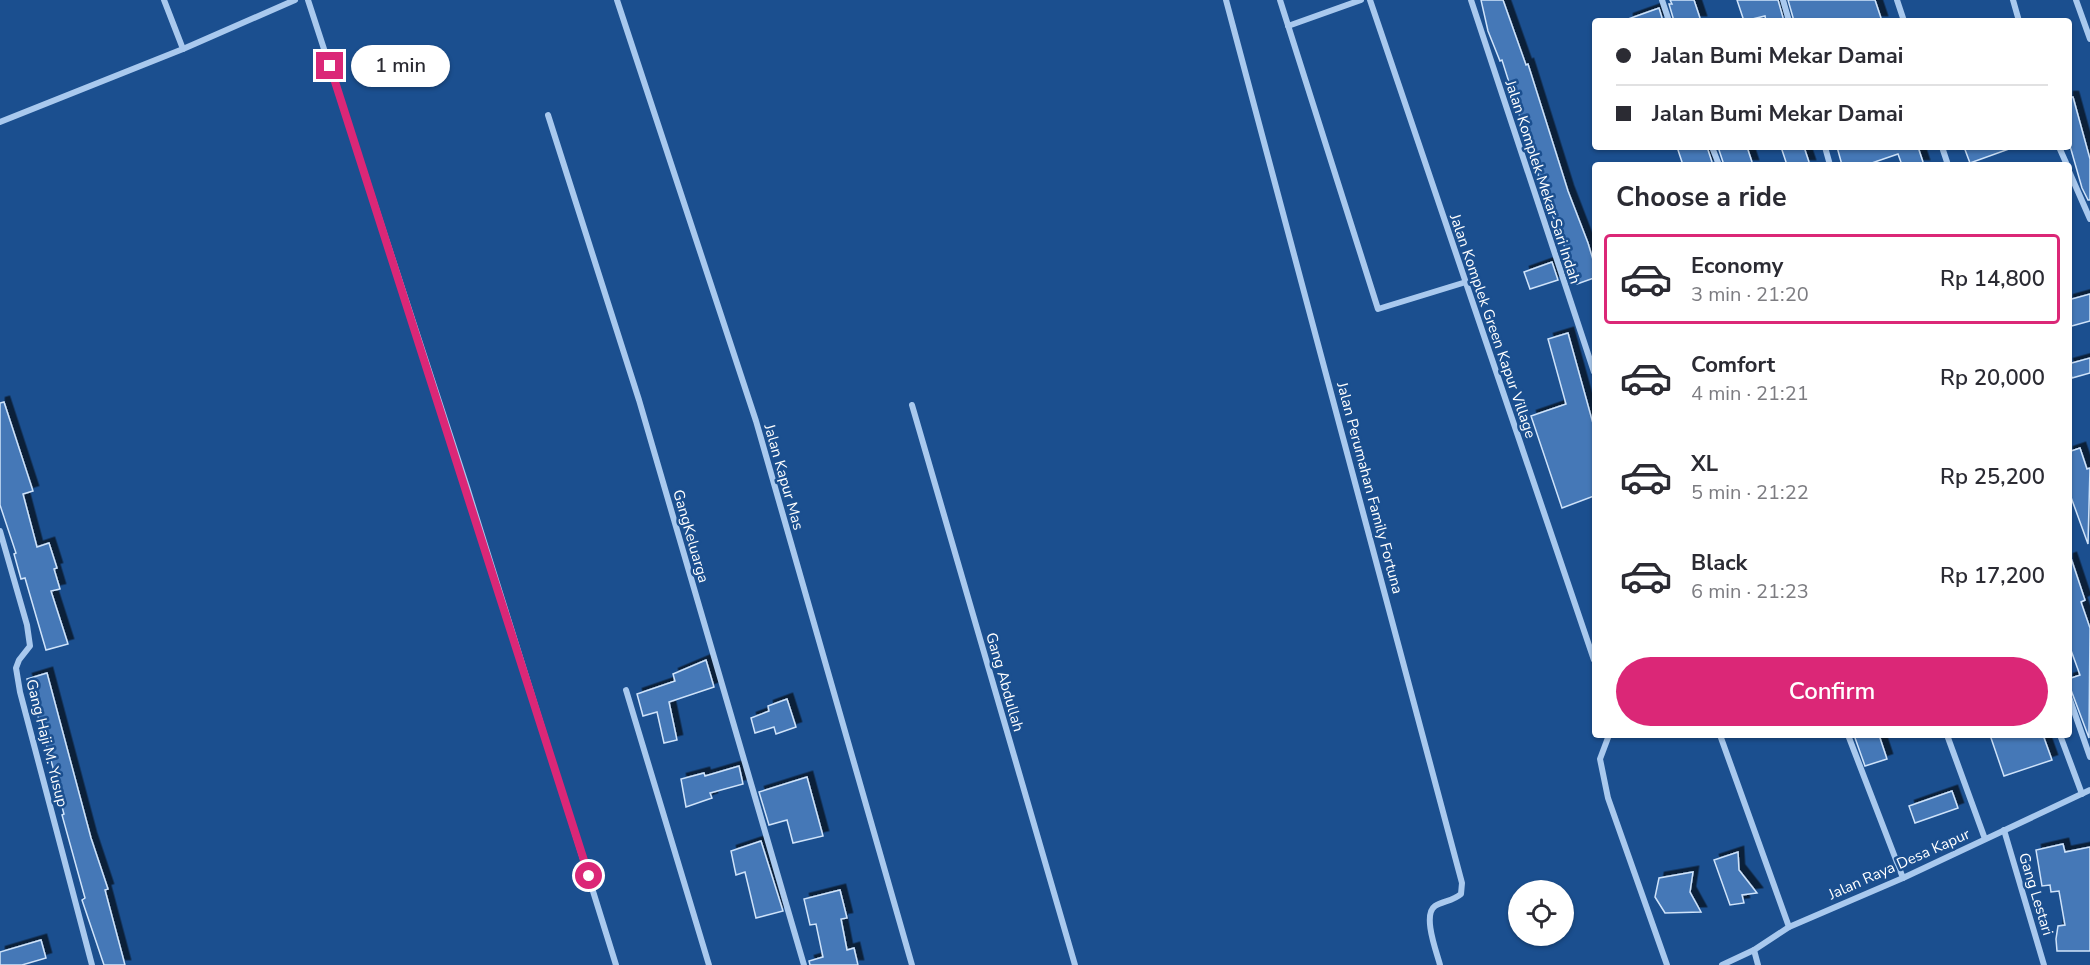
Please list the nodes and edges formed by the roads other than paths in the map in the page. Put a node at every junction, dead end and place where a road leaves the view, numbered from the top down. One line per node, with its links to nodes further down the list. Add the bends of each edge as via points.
1 (164, 0): 23 (street)
2 (274, 0): 16 (street)
3 (295, 0): 16 (street)
4 (308, 0): 49 (street)
5 (617, 0): 52 (street, Jalan Kapur Mas, via 756,421)
6 (1227, 0): 54 (street, Jalan Perumahan Family Fortuna, via 1462,883 1461,894 1434,907 1430,914)
7 (1280, 0): 21 (street)
8 (1362, 0): 21 (street)
9 (1370, 0): 28 (street, Jalan Komplek Green Kapur Village)
10 (1471, 0): 29 (street, Jalan Komplek Mekar Sari Indah)
11 (1662, 0): 17 (street)
12 (1783, 0): 18 (street)
13 (1897, 0): 19 (street)
14 (2013, 0): 20 (street)
15 (2076, 0): 22 (street)
16 (277, 7): 23 (street)
17 (1668, 18)
18 (1788, 18)
19 (1903, 18)
20 (2018, 18)
21 (1288, 26): 28 (street, via 1378,309)
22 (2090, 39)
23 (183, 49): 25 (street)
24 (548, 115): 51 (street, GangKeluarga, via 639,400)
25 (0, 122)
26 (2072, 176): 27 (street)
27 (2090, 219)
28 (1466, 282): 32 (street, Jalan Komplek Green Kapur Village)
29 (1592, 366)
30 (912, 405): 53 (street, Gang Abdullah)
31 (0, 531): 48 (street, Gang Haji M. Yusup, via 30,646 16,668 20,692)
32 (1592, 654)
33 (626, 690): 50 (street)
34 (2072, 705): 40 (street)
35 (1608, 738): 55 (street, via 1600,759 1608,798)
36 (1721, 738): 46 (street)
37 (1849, 738): 45 (street)
38 (1948, 738): 44 (street)
39 (2061, 738): 42 (street)
40 (2090, 757)
41 (2090, 790): 42 (street, Jalan Raya Desa Kapur)
42 (2082, 794): 43 (street, Jalan Raya Desa Kapur)
43 (2004, 830): 44 (street, Jalan Raya Desa Kapur); 58 (street, Gang Lestari)
44 (1985, 839): 45 (street, Jalan Raya Desa Kapur)
45 (1903, 878): 46 (street, Jalan Raya Desa Kapur)
46 (1789, 927): 47 (street, Jalan Raya Desa Kapur)
47 (1754, 950): 56 (street, Jalan Raya Desa Kapur); 57 (street)
48 (92, 965)
49 (616, 965)
50 (709, 965)
51 (804, 965)
52 (912, 965)
53 (1075, 965)
54 (1440, 965)
55 (1667, 965)
56 (1722, 965)
57 (1758, 965)
58 (2044, 965)

